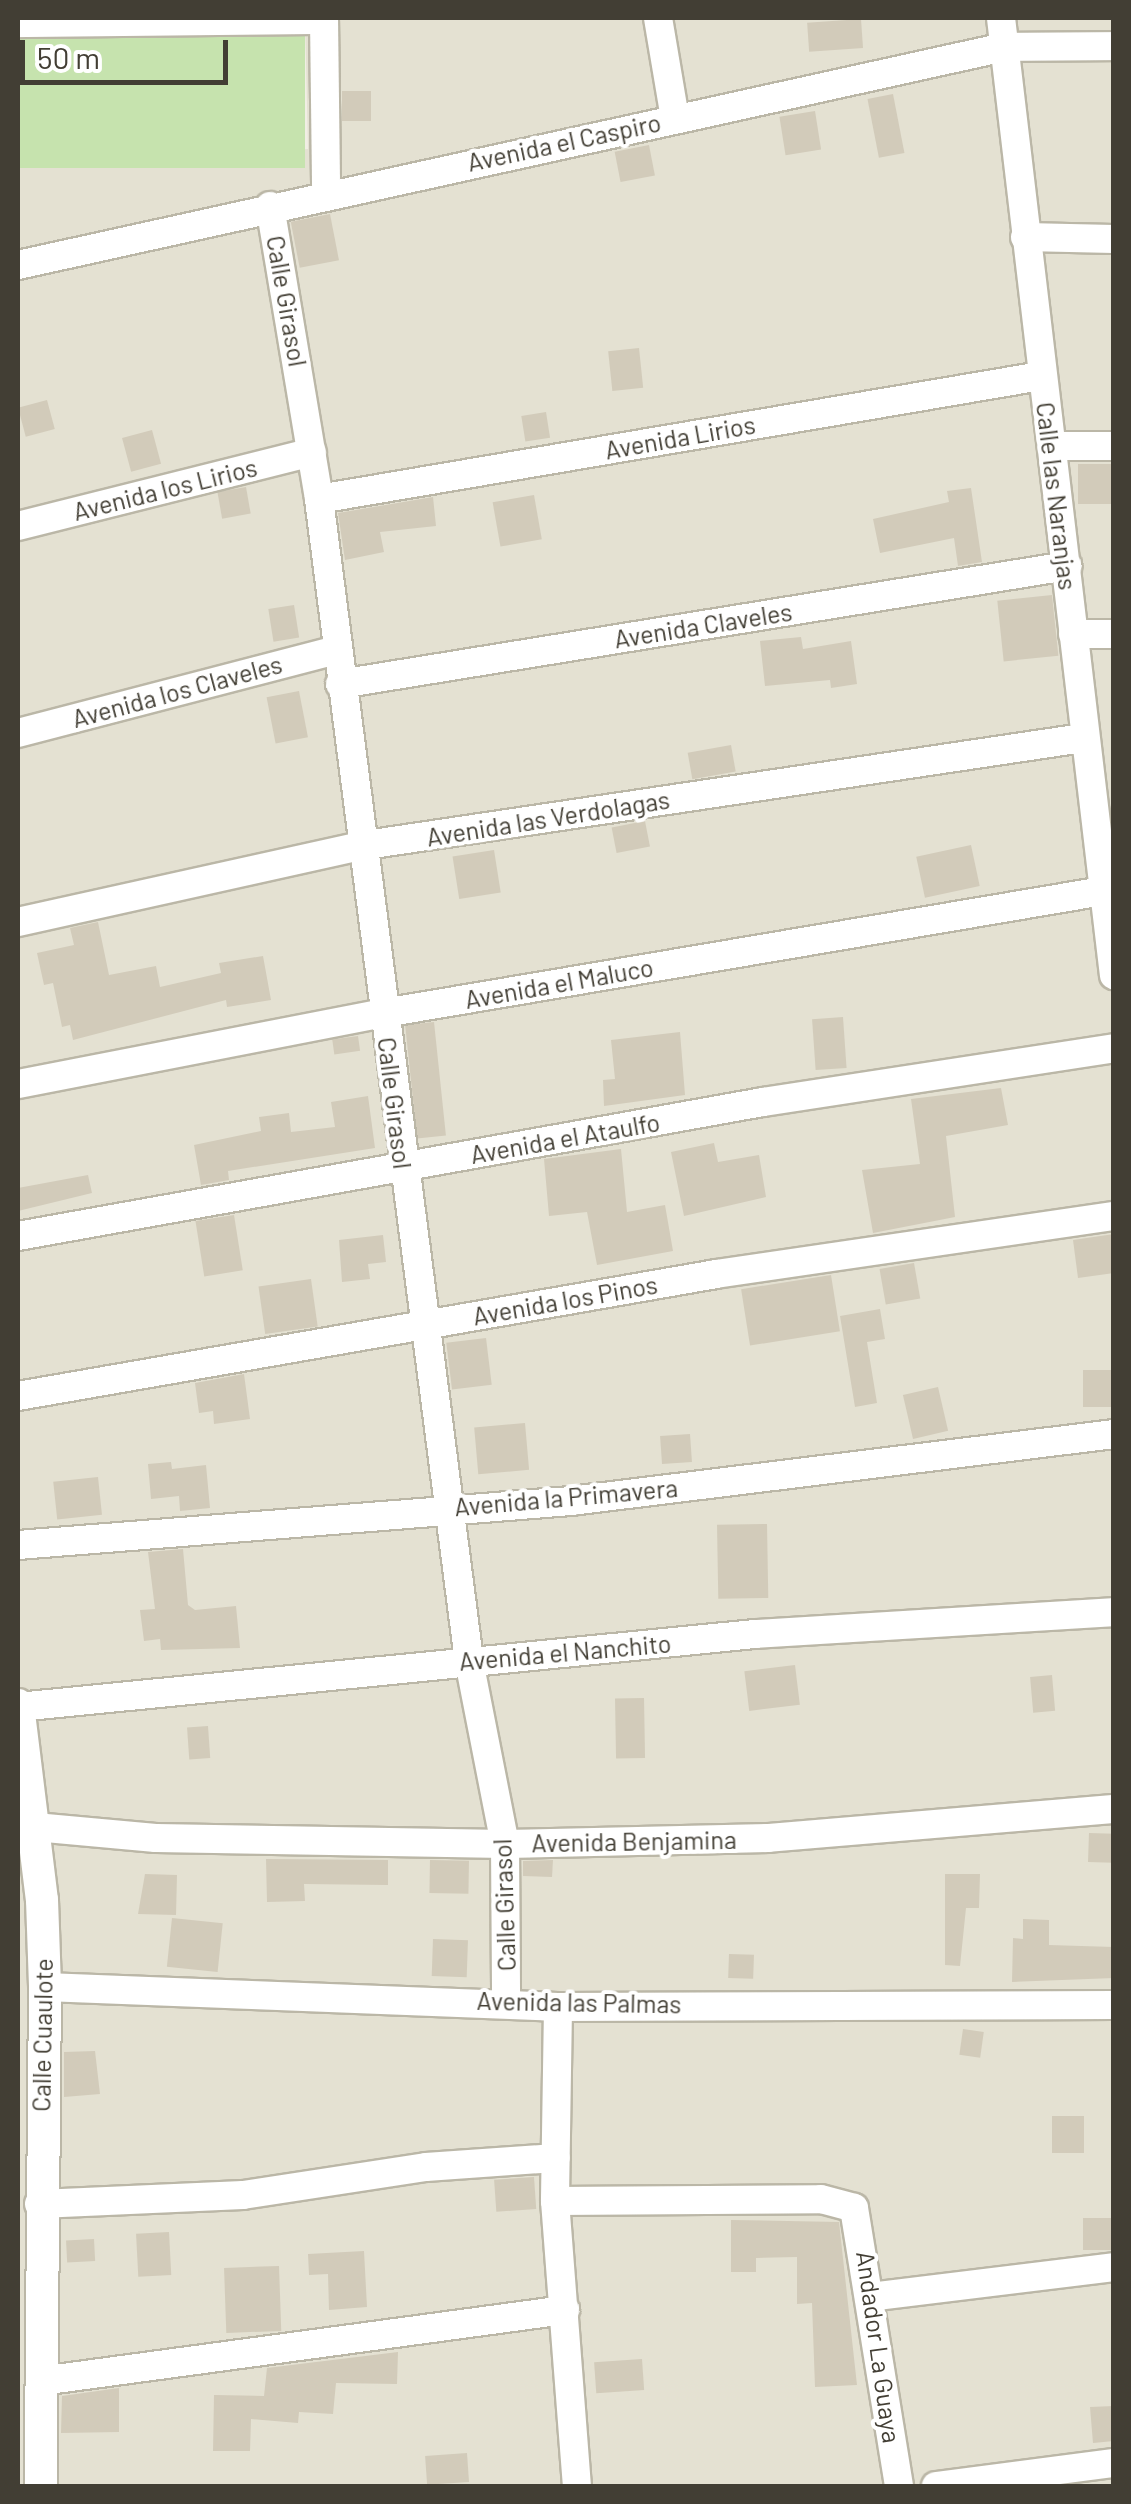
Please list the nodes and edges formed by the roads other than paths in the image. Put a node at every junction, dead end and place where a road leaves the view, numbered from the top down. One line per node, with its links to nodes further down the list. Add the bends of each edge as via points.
1 (658, 18): 7 (street)
2 (1001, 18): 6 (street, Calle las Naranjas)
3 (324, 19): 4 (street); 8 (street)
4 (18, 23)
5 (1114, 46): 6 (street, Avenida el Caspiro)
6 (1005, 47): 7 (street, Avenida el Caspiro); 10 (street, Calle las Naranjas)
7 (675, 118): 8 (street, Avenida el Caspiro)
8 (326, 193): 9 (street, Avenida el Caspiro)
9 (270, 206): 12 (street, Avenida el Caspiro); 16 (street, Calle Girasol)
10 (1025, 236): 11 (street); 13 (street, Calle las Naranjas)
11 (1114, 238)
12 (18, 266)
13 (1041, 376): 14 (street, Calle las Naranjas); 17 (street, Avenida Lirios)
14 (1052, 446): 15 (street); 19 (street, Calle las Naranjas)
15 (1114, 446)
16 (312, 452): 17 (street, Calle Girasol); 18 (street, Avenida los Lirios)
17 (319, 499): 22 (street, Calle Girasol)
18 (18, 526)
19 (1067, 566): 20 (street, Calle las Naranjas); 23 (street, Avenida Claveles)
20 (1073, 634): 21 (street); 25 (street, Calle las Naranjas)
21 (1114, 634)
22 (336, 650): 23 (street, Calle Girasol); 24 (street, Avenida los Claveles)
23 (340, 684): 27 (street, Calle Girasol)
24 (18, 733)
25 (1083, 738): 26 (street, Calle las Naranjas); 27 (street, Avenida las Verdolagas)
26 (1103, 830): 28 (street, Calle las Naranjas)
27 (366, 845): 29 (street, Avenida las Verdolagas); 31 (street, Calle Girasol)
28 (1103, 891): 30 (street, Calle las Naranjas); 31 (street, Avenida el Maluco)
29 (18, 922)
30 (1114, 974)
31 (384, 1013): 33 (street, Avenida el Maluco); 34 (street, Calle Girasol)
32 (1114, 1048): 34 (street, Avenida el Ataulfo)
33 (18, 1084)
34 (402, 1165): 36 (street, Avenida el Ataulfo); 37 (street, Calle Girasol)
35 (1114, 1216): 37 (street, Avenida los Pinos)
36 (18, 1236)
37 (429, 1324): 38 (street, Avenida los Pinos); 40 (street, Calle Girasol)
38 (18, 1396)
39 (1114, 1434): 40 (street, Avenida la Primavera, via 571,1501)
40 (454, 1506): 41 (street, Avenida la Primavera); 43 (street, Calle Girasol)
41 (18, 1545)
42 (1114, 1612): 43 (street, Avenida el Nanchito, via 774,1633)
43 (469, 1662): 44 (street, Avenida el Nanchito); 47 (street, Calle Girasol)
44 (18, 1706): 46 (street, Calle Cuaulote)
45 (1114, 1809): 47 (street, Avenida Benjamina, via 768,1838)
46 (35, 1827): 47 (street, Avenida Benjamina, via 156,1838); 48 (street, Calle Cuaulote)
47 (505, 1844): 49 (street, Calle Girasol)
48 (45, 1988): 49 (street, Avenida las Palmas); 54 (street, Calle Cuaulote)
49 (506, 2001): 51 (street, Avenida las Palmas)
50 (1114, 2004): 51 (street, Avenida las Palmas, via 866,2000)
51 (558, 2007): 52 (street)
52 (556, 2158): 53 (street); 54 (street, via 426,2167 243,2195)
53 (554, 2201): 56 (street, Andador La Guaya, via 821,2199 854,2208); 57 (street)
54 (39, 2204): 58 (street, Calle Cuaulote)
55 (1114, 2267): 56 (street)
56 (870, 2297): 62 (street, Andador La Guaya)
57 (565, 2310): 58 (street); 61 (street)
58 (41, 2382): 60 (street, Calle Cuaulote)
59 (1114, 2463): 63 (street)
60 (41, 2486)
61 (577, 2486)
62 (899, 2486)
63 (936, 2486)

